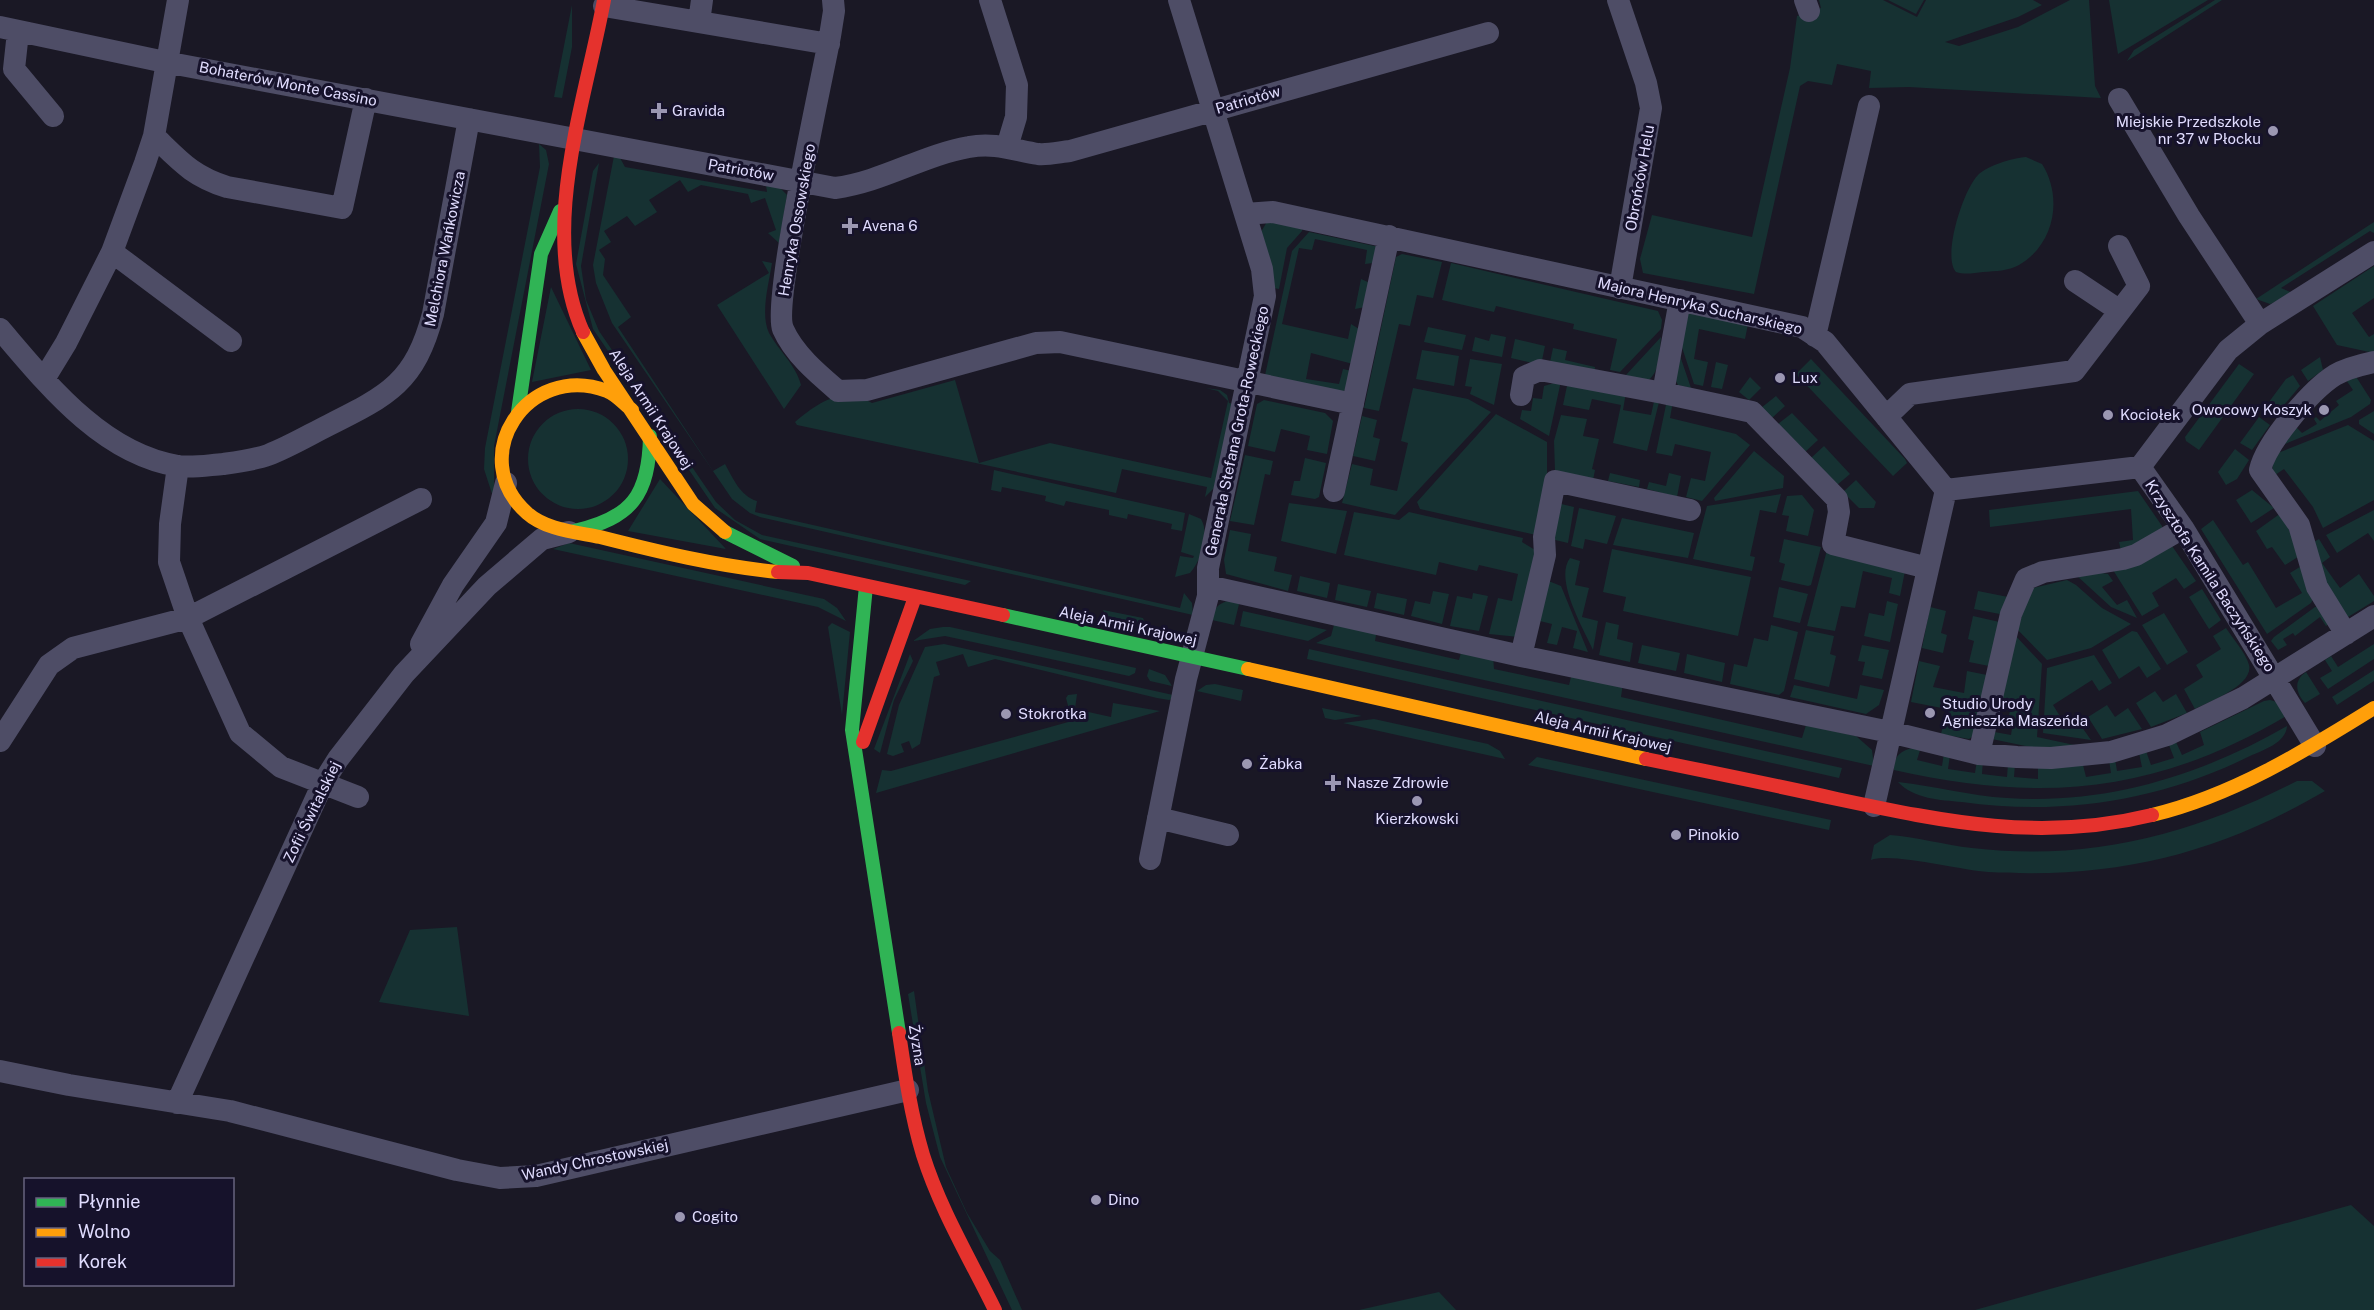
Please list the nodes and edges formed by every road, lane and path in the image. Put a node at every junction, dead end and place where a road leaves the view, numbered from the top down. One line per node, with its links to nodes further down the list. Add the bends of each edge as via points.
1 (178, 0): 11 (street)
2 (833, 0): 10 (street, Henryka Ossowskiego)
3 (990, 0): 20 (street, via 1017,85 1016,117)
4 (1179, 0): 15 (street, Generała Stefana Grota-Roweckiego)
5 (1618, 0): 29 (street, Obrońców Helu, via 1651,108)
6 (604, 3): 7 (street); 19 (street, Aleja Armii Krajowej)
7 (700, 11): 10 (street)
8 (9, 29): 11 (street, Bohaterów Monte Cassino); 16 (street, via 14,69)
9 (1488, 33): 15 (street, Patriotów)
10 (829, 44): 21 (street, Henryka Ossowskiego)
11 (165, 62): 12 (street, Bohaterów Monte Cassino); 18 (street)
12 (366, 99): 17 (street, Bohaterów Monte Cassino); 18 (street, via 342,208 208,181 192,173)
13 (2119, 99): 32 (street)
14 (1869, 106): 34 (street)
15 (1212, 111): 20 (street, Patriotów, via 1070,151 1040,154); 23 (street, Generała Stefana Grota-Roweckiego)
16 (53, 116)
17 (470, 119): 19 (street, Bohaterów Monte Cassino); 46 (street, Melchiora Wańkowicza, via 426,340 413,366 393,390 267,455 244,461)
18 (154, 136): 26 (street)
19 (577, 140): 21 (street, Patriotów); 22 (street, Aleja Armii Krajowej)
20 (1007, 147): 21 (street, Patriotów, via 967,147 852,186 836,188)
21 (802, 182): 38 (street, Henryka Ossowskiego, via 786,267 783,328 812,369 838,391 867,390 1048,341)
22 (566, 198): 42 (street, Aleja Armii Krajowej, via 565,271 571,302 586,337); 43 (street, Aleja Armii Krajowej, via 541,254)
23 (1245, 214): 24 (street, Majora Henryka Sucharskiego, via 1267,211); 38 (street, Generała Stefana Grota-Roweckiego, via 1262,269 1265,296)
24 (1389, 236): 29 (street, Majora Henryka Sucharskiego); 41 (street)
25 (2119, 246): 31 (street, via 2139,286)
26 (112, 252): 35 (street); 37 (street)
27 (2374, 252): 32 (street, Krzysztofa Kamila Baczyńskiego)
28 (2075, 281): 31 (street)
29 (1620, 288): 30 (street, Majora Henryka Sucharskiego)
30 (1680, 300): 34 (street, Majora Henryka Sucharskiego, via 1803,327); 39 (street)
31 (2120, 311): 44 (street, via 2074,371 1910,394)
32 (2260, 324): 47 (street, Krzysztofa Kamila Baczyńskiego, via 2228,350)
33 (0, 329): 37 (street, Melchiora Wańkowicza)
34 (1815, 336): 44 (street, Majora Henryka Sucharskiego)
35 (231, 341)
36 (2374, 362): 62 (street, via 2352,367 2320,386 2282,432 2260,470 2300,525 2317,587)
37 (44, 380): 46 (street, Melchiora Wańkowicza, via 87,420 129,449)
38 (1248, 382): 41 (street, Henryka Ossowskiego); 58 (street, Generała Stefana Grota-Roweckiego, via 1208,568)
39 (1663, 393): 40 (street, via 1540,370 1524,377); 55 (street, via 1752,412 1837,499 1839,512 1833,544)
40 (1521, 394)
41 (1353, 404): 50 (street)
42 (632, 410): 43 (street, via 608,392 572,385 540,392); 45 (street, Aleja Armii Krajowej)
43 (518, 412): 48 (street, via 503,450)
44 (1886, 417): 49 (street, Majora Henryka Sucharskiego)
45 (650, 436): 54 (street, via 649,472 637,501 611,522); 56 (street, Aleja Armii Krajowej, via 704,517 746,545)
46 (178, 466): 61 (street, via 169,562)
47 (2140, 467): 49 (street); 53 (street, Krzysztofa Kamila Baczyńskiego)
48 (506, 483): 54 (street, via 526,512 553,527); 65 (street, via 496,523 453,585)
49 (1946, 490): 55 (street)
50 (1334, 491)
51 (421, 499): 61 (street)
52 (1690, 510): 63 (street, via 1555,481 1544,537 1545,555)
53 (2183, 528): 66 (street, Krzysztofa Kamila Baczyńskiego); 71 (street, via 2123,559 2043,572 2026,579 2011,614)
54 (574, 531): 56 (street, Aleja Armii Krajowej, via 710,564 762,573); 65 (street, Zofii Świtalskiej, via 542,539 526,551 487,586)
55 (1928, 568): 68 (street)
56 (808, 573): 57 (street, Aleja Armii Krajowej)
57 (866, 586): 59 (street, Aleja Armii Krajowej); 72 (street, Żyzna, via 852,720)
58 (1208, 586): 63 (street); 64 (street, Generała Stefana Grota-Roweckiego)
59 (915, 597): 64 (street, Aleja Armii Krajowej); 72 (street, Żyzna, via 870,714)
60 (2374, 616): 62 (street)
61 (188, 618): 69 (street, via 73,648 49,665); 73 (street, via 240,733 281,767)
62 (2346, 634): 66 (street)
63 (1521, 656): 68 (street)
64 (1194, 657): 75 (street, Aleja Armii Krajowej); 76 (street, Generała Stefana Grota-Roweckiego, via 1186,679)
65 (404, 674): 73 (street, Zofii Świtalskiej)
66 (2275, 678): 70 (street, Krzysztofa Kamila Baczyńskiego); 71 (street, via 2205,718 2167,735 2111,752 2051,758)
67 (2374, 708): 70 (street, Aleja Armii Krajowej)
68 (1890, 732): 71 (street); 75 (street)
69 (0, 741)
70 (2315, 746): 75 (street, Aleja Armii Krajowej, via 2198,802 2092,827 1994,828)
71 (1979, 754)
72 (858, 770): 80 (street, Żyzna)
73 (323, 783): 74 (street); 81 (street, Zofii Świtalskiej)
74 (358, 797)
75 (1874, 806)
76 (1158, 818): 77 (street); 78 (street, Generała Stefana Grota-Roweckiego)
77 (1228, 835)
78 (1150, 859)
79 (0, 1071): 81 (street, Wandy Chrostowskiej)
80 (908, 1090): 81 (street, Wandy Chrostowskiej, via 536,1176 500,1178 230,1111); 82 (street, Żyzna, via 932,1178)
81 (177, 1103)
82 (995, 1310)

